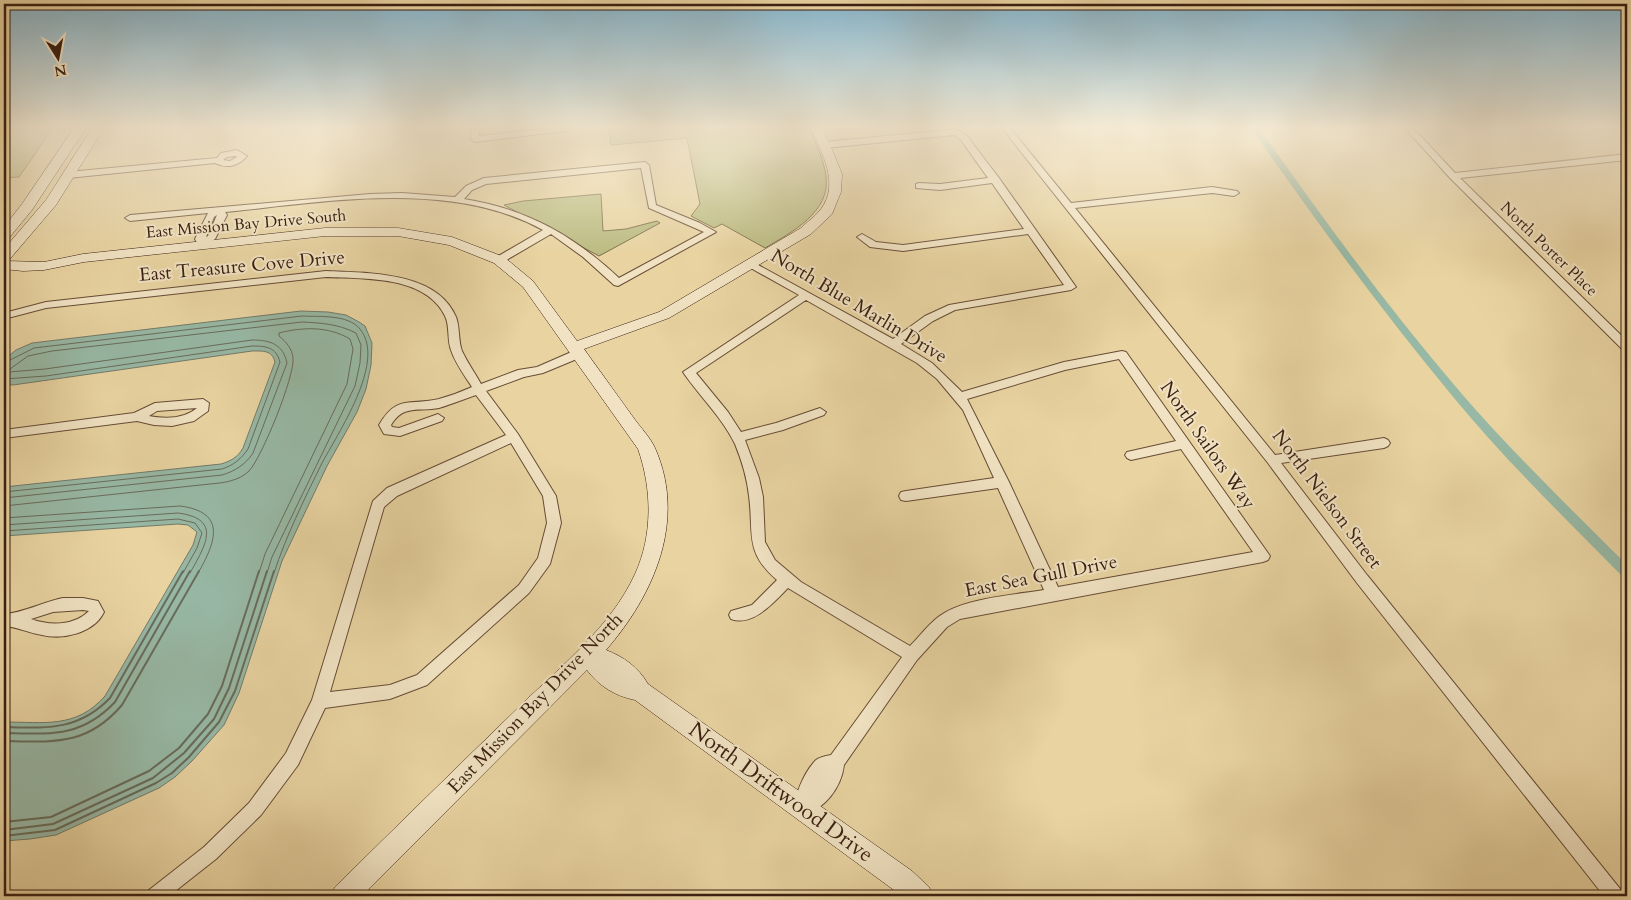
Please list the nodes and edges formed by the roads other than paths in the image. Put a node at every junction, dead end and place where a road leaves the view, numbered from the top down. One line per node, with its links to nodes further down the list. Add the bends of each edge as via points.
1 (52, 170): 22 (street, via 28,207)
2 (71, 170): 11 (street)
3 (111, 170): 11 (street)
4 (595, 170): 16 (street, via 484,181 469,188)
5 (646, 170): 20 (street, via 652,206 693,221 711,232 618,283 573,244)
6 (834, 170): 28 (street, via 835,192 827,211 806,231)
7 (988, 170): 13 (street)
8 (1040, 170): 17 (street, North Nielson Street)
9 (1448, 170): 12 (street, North Porter Place)
10 (1508, 170): 12 (street)
11 (68, 175): 25 (street, via 42,214)
12 (1453, 176): 32 (street, North Porter Place)
13 (996, 180): 14 (street, via 940,187); 21 (street)
14 (918, 186)
15 (1234, 193): 17 (street, via 1212,190)
16 (458, 200): 18 (street, via 354,196); 20 (street, via 495,208)
17 (1069, 206): 47 (street, North Nielson Street)
18 (219, 209): 19 (street); 24 (street, via 222,215 212,237)
19 (130, 218)
20 (551, 230): 26 (street)
21 (1031, 231): 23 (street, via 903,248 873,245); 33 (street, via 1071,287 937,312)
22 (4, 235)
23 (862, 238)
24 (202, 245): 26 (street, East Mission Bay Drive South, via 325,232 398,232 452,242); 27 (street, East Mission Bay Drive South, via 36,265 12,267)
25 (4, 258)
26 (499, 260): 35 (street, East Mission Bay Drive South, via 528,284)
27 (4, 264)
28 (751, 264): 29 (street, North Blue Marlin Drive); 35 (street, via 670,312 617,337)
29 (806, 295): 33 (street, North Blue Marlin Drive); 43 (street, via 689,372 711,396)
30 (4, 316): 36 (street, East Treasure Cove Drive, via 46,305 243,283 326,274 372,276 412,284 438,297 451,317 456,350)
31 (1627, 329): 32 (street)
32 (1612, 331): 34 (street, North Porter Place)
33 (894, 344): 37 (street, North Blue Marlin Drive, via 938,372)
34 (1627, 347)
35 (577, 350): 36 (street, via 539,370 522,373); 54 (street, East Mission Bay Drive North, via 646,447 657,478 659,512 646,573 626,609)
36 (479, 390): 40 (street, via 437,404 408,406 392,413 384,425 388,431 400,432); 42 (street, East Treasure Cove Drive)
37 (960, 397): 45 (street, North Sailors Way, via 1064,366 1122,355); 48 (street, North Blue Marlin Drive)
38 (820, 412): 43 (street)
39 (137, 418): 41 (street)
40 (438, 418)
41 (4, 434)
42 (514, 437): 56 (street, via 392,492 378,505); 56 (street, East Treasure Cove Drive, via 549,496 554,523 545,560 530,581 422,680 390,692)
43 (739, 437): 51 (street, via 756,499 756,534 764,557)
44 (1384, 443): 47 (street)
45 (1185, 444): 46 (street); 50 (street, North Sailors Way)
46 (1131, 455)
47 (1272, 460): 61 (street, North Nielson Street, via 1362,579)
48 (1003, 482): 49 (street); 52 (street, North Blue Marlin Drive)
49 (906, 496)
50 (1263, 556): 52 (street, East Sea Gull Drive)
51 (788, 580): 53 (street, via 756,610); 55 (street)
52 (1054, 595): 55 (street, East Sea Gull Drive, via 956,614 942,622)
53 (736, 615)
54 (588, 653): 57 (street, North Driftwood Drive, via 597,669 624,688 640,690); 59 (street, East Mission Bay Drive North)
55 (912, 655): 57 (street, East Sea Gull Drive, via 836,762 836,774 823,795)
56 (320, 701): 58 (street, via 292,760 255,810 210,853)
57 (803, 808): 60 (street, North Driftwood Drive, via 903,880)
58 (156, 896)
59 (344, 896)
60 (920, 896)
61 (1615, 896)

